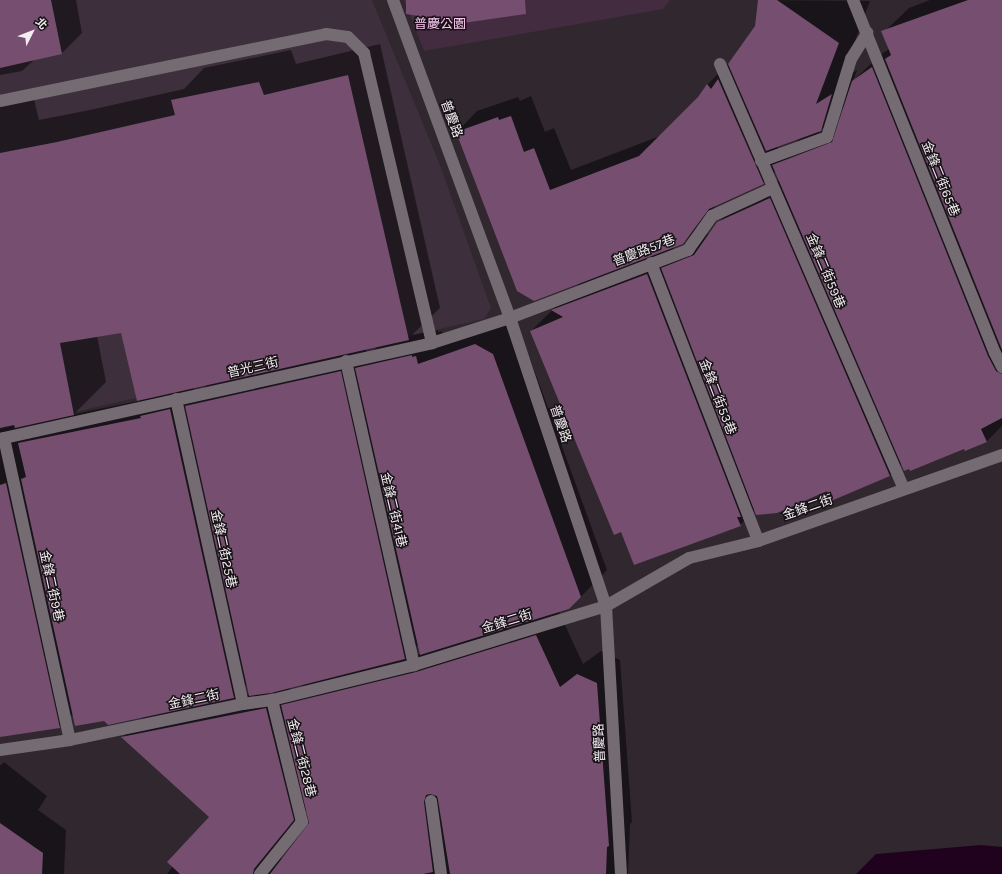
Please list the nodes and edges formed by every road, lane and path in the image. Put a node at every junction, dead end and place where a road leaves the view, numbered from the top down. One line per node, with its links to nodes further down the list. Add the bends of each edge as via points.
1 (393, 0): 9 (lane, 普慶路)
2 (855, 0): 3 (lane, 金鋒二街65巷)
3 (867, 33): 6 (lane, via 851,59 827,137); 12 (lane, 金鋒二街65巷)
4 (720, 64): 6 (lane, 金鋒二街59巷)
5 (0, 101): 10 (lane, via 326,34 348,37 364,53)
6 (761, 161): 7 (lane, 金鋒二街59巷)
7 (773, 188): 8 (lane, 普慶路57巷, via 712,216 688,250); 16 (lane, 金鋒二街59巷)
8 (651, 263): 9 (lane, 普慶路57巷); 17 (lane, 金鋒二街53巷)
9 (510, 318): 10 (lane, 普光三街); 18 (lane, 普慶路)
10 (432, 343): 11 (lane, 普光三街)
11 (346, 361): 13 (lane, 普光三街); 19 (lane, 金鋒二街41巷)
12 (1002, 367)
13 (176, 399): 14 (lane, 普光三街); 21 (lane, 金鋒二街25巷)
14 (2, 439): 22 (lane, 金鋒二街9巷)
15 (1002, 455): 16 (lane, 金鋒二街)
16 (904, 489): 17 (lane, 金鋒二街)
17 (758, 541): 18 (lane, 金鋒二街, via 689,558)
18 (606, 606): 19 (lane, 金鋒二街); 27 (lane, 普慶路)
19 (414, 665): 20 (lane, 金鋒二街)
20 (272, 700): 21 (lane, 金鋒二街); 25 (lane, 金鋒二街28巷, via 302,822)
21 (243, 704): 22 (lane, 金鋒二街)
22 (70, 740): 23 (lane, 金鋒二街)
23 (0, 750)
24 (431, 801): 26 (lane)
25 (260, 874)
26 (441, 874)
27 (621, 874)

